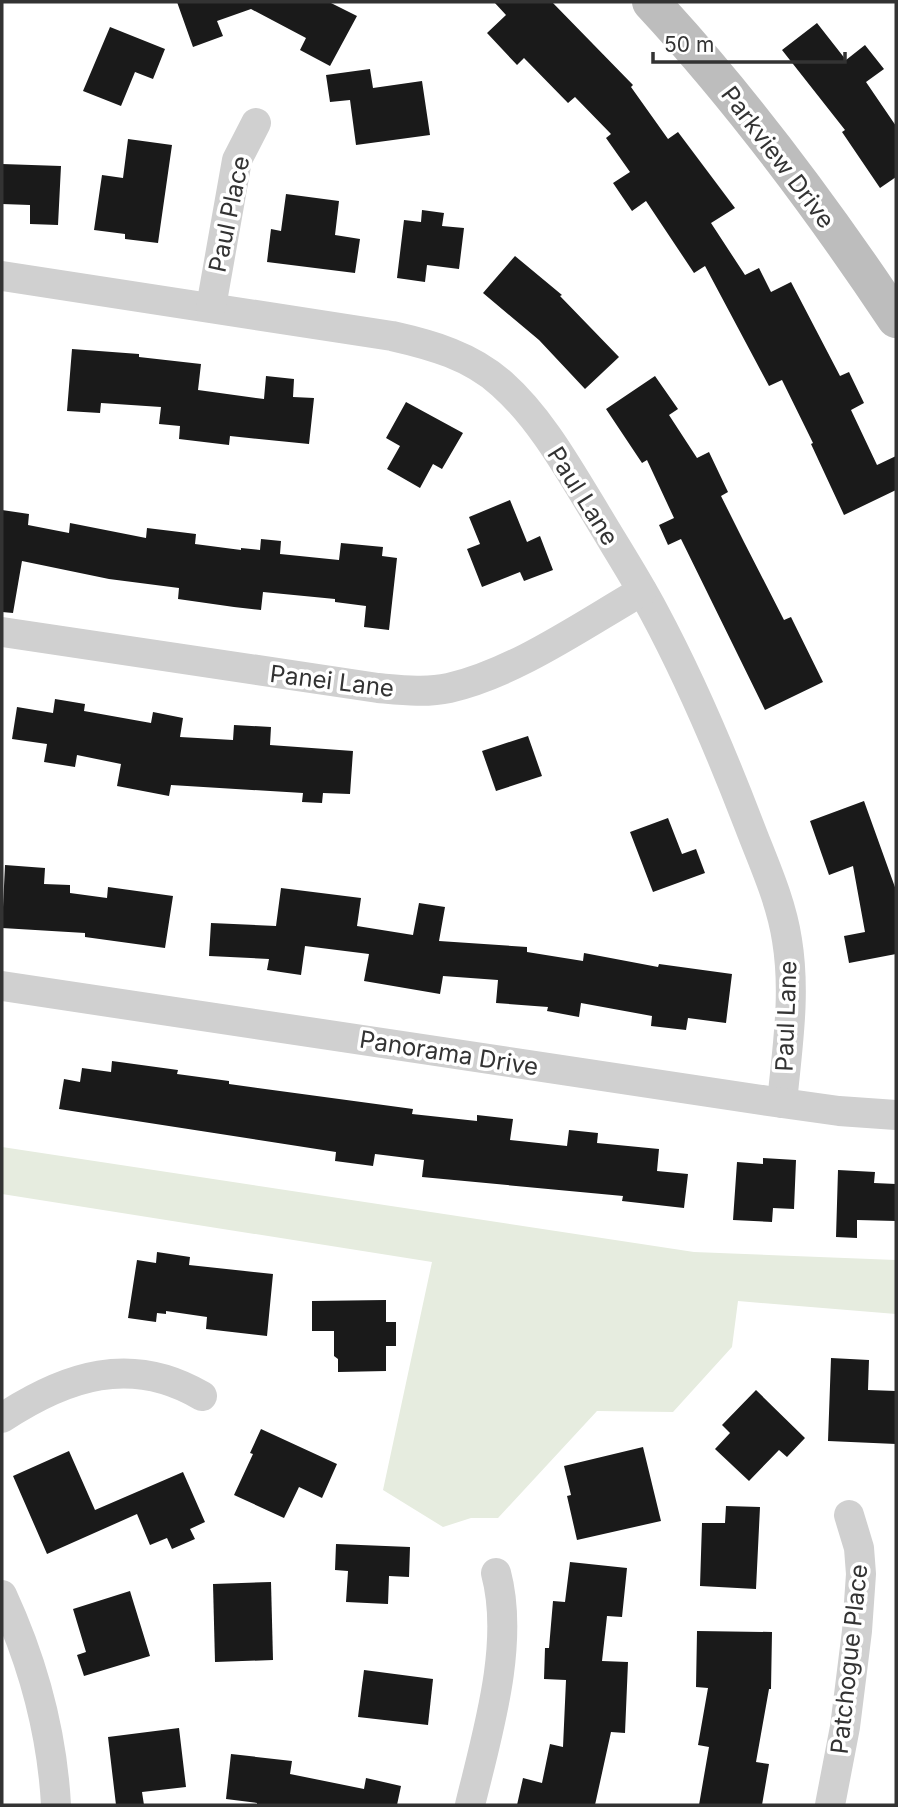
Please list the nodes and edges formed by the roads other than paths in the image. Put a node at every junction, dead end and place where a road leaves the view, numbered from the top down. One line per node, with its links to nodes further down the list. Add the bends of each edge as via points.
1 (652, 2): 5 (street, Parkview Drive, via 698,52 804,186)
2 (256, 123): 4 (street, Paul Place, via 237,160)
3 (2, 276): 4 (street, Paul Lane)
4 (211, 307): 6 (street, Paul Lane, via 392,336 441,349 482,369 514,395 536,422)
5 (896, 319)
6 (642, 591): 7 (street, Panei Lane, via 493,674 424,690 366,686); 9 (street, Paul Lane, via 715,737 782,917 792,984)
7 (2, 632)
8 (2, 986): 9 (street, Panorama Drive)
9 (782, 1103): 10 (street, Panorama Drive)
10 (896, 1115)
11 (202, 1396): 12 (street, via 160,1376 107,1374 49,1390)
12 (2, 1418)
13 (849, 1515): 18 (street, Patchogue Place, via 861,1574 845,1727)
14 (496, 1573): 17 (street, via 504,1633)
15 (2, 1595): 16 (street, via 46,1723)
16 (56, 1805)
17 (470, 1805)
18 (830, 1805)

